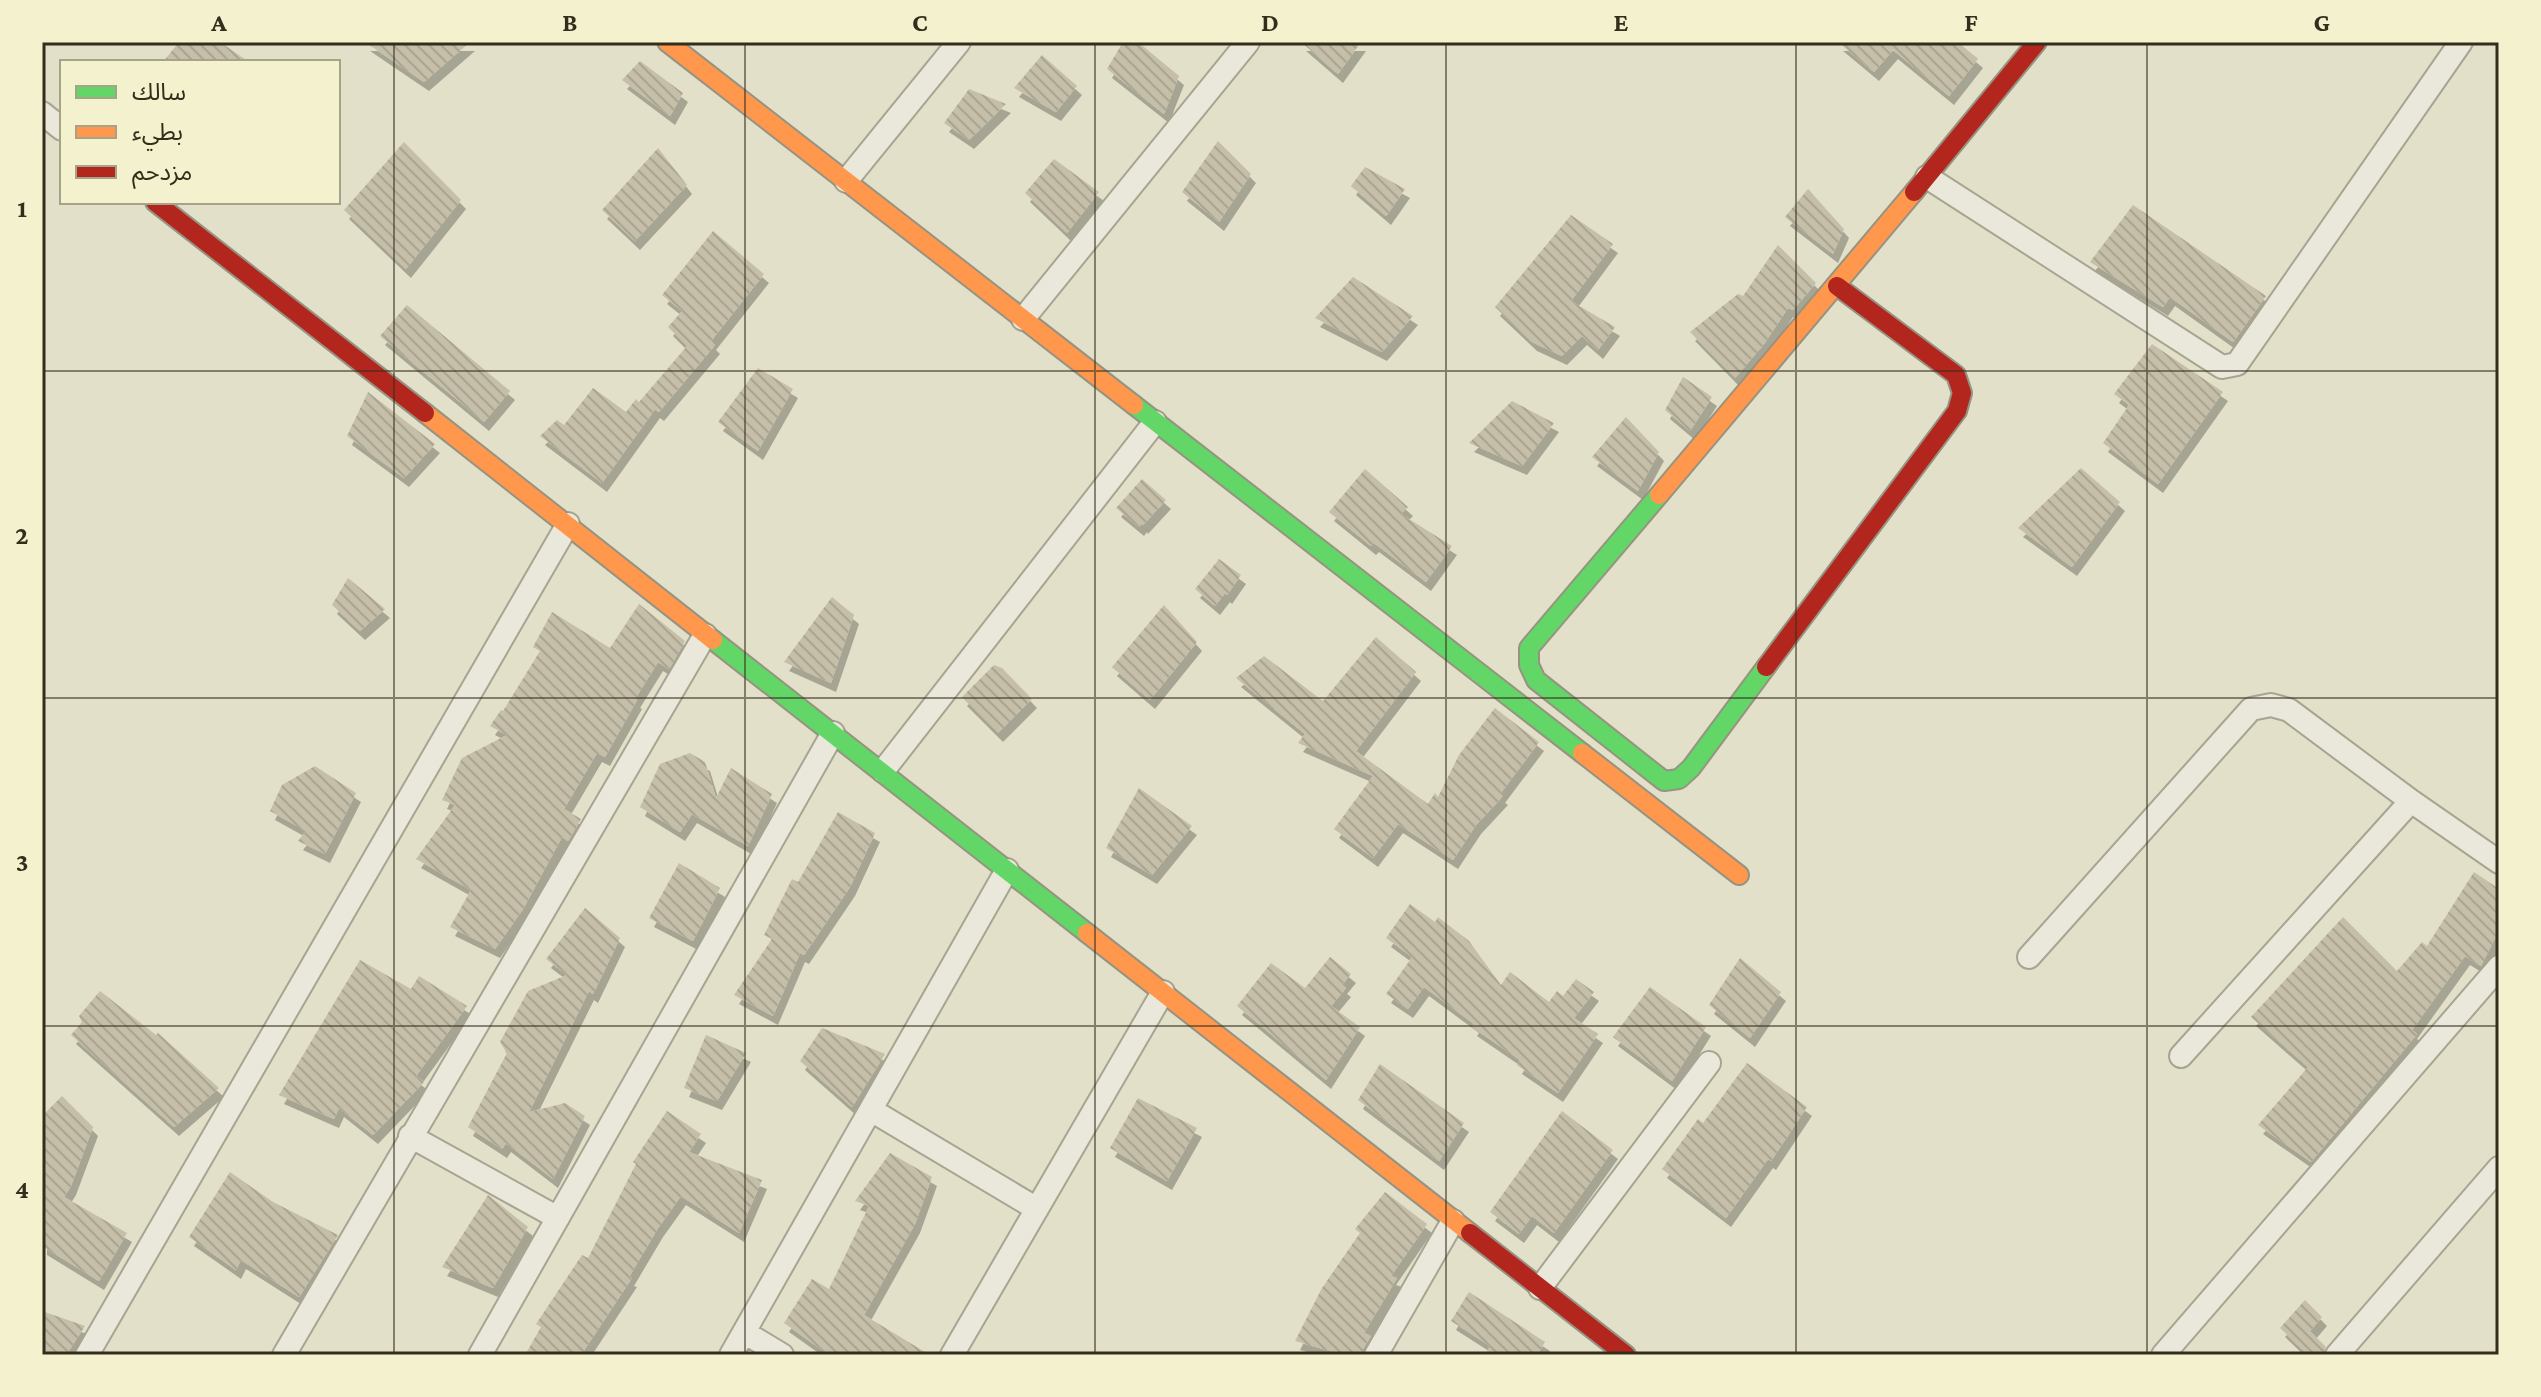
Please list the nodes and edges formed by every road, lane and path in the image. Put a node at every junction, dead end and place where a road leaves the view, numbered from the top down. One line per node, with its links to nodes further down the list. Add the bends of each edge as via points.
1 (667, 42): 9 (street)
2 (959, 42): 9 (street)
3 (1248, 42): 12 (street)
4 (2037, 42): 8 (street)
5 (2461, 42): 8 (street, via 2237,364 2222,367)
6 (42, 113): 7 (street)
7 (60, 127)
8 (1927, 177): 11 (street)
9 (846, 181): 12 (street)
10 (158, 204): 14 (street)
11 (1837, 286): 11 (street, via 1529,648 1536,680 1664,781 1679,779 1691,768 1957,411 1962,393 1956,375)
12 (1023, 319): 13 (street)
13 (1155, 422): 17 (street); 21 (street)
14 (568, 524): 15 (street); 35 (street)
15 (705, 635): 16 (street); 28 (street)
16 (833, 733): 17 (street); 31 (street)
17 (883, 771): 20 (street)
18 (2411, 801): 19 (street); 22 (street, via 2289,710 2271,705 2251,709); 25 (street)
19 (2499, 862)
20 (1007, 870): 24 (street); 27 (street)
21 (1739, 875)
22 (2029, 957)
23 (2499, 967): 43 (street)
24 (1163, 992): 30 (street); 32 (street)
25 (2181, 1056)
26 (1709, 1063): 33 (street)
27 (871, 1110): 30 (street); 34 (street)
28 (410, 1136): 31 (street); 36 (street)
29 (2499, 1168): 44 (street)
30 (1037, 1209): 40 (street)
31 (558, 1218): 37 (street)
32 (1453, 1221): 33 (street); 41 (street)
33 (1540, 1288): 42 (street)
34 (744, 1332): 38 (street); 39 (street)
35 (87, 1355)
36 (284, 1355)
37 (480, 1355)
38 (731, 1355)
39 (782, 1355)
40 (952, 1355)
41 (1376, 1355)
42 (1626, 1355)
43 (2163, 1355)
44 (2337, 1355)

